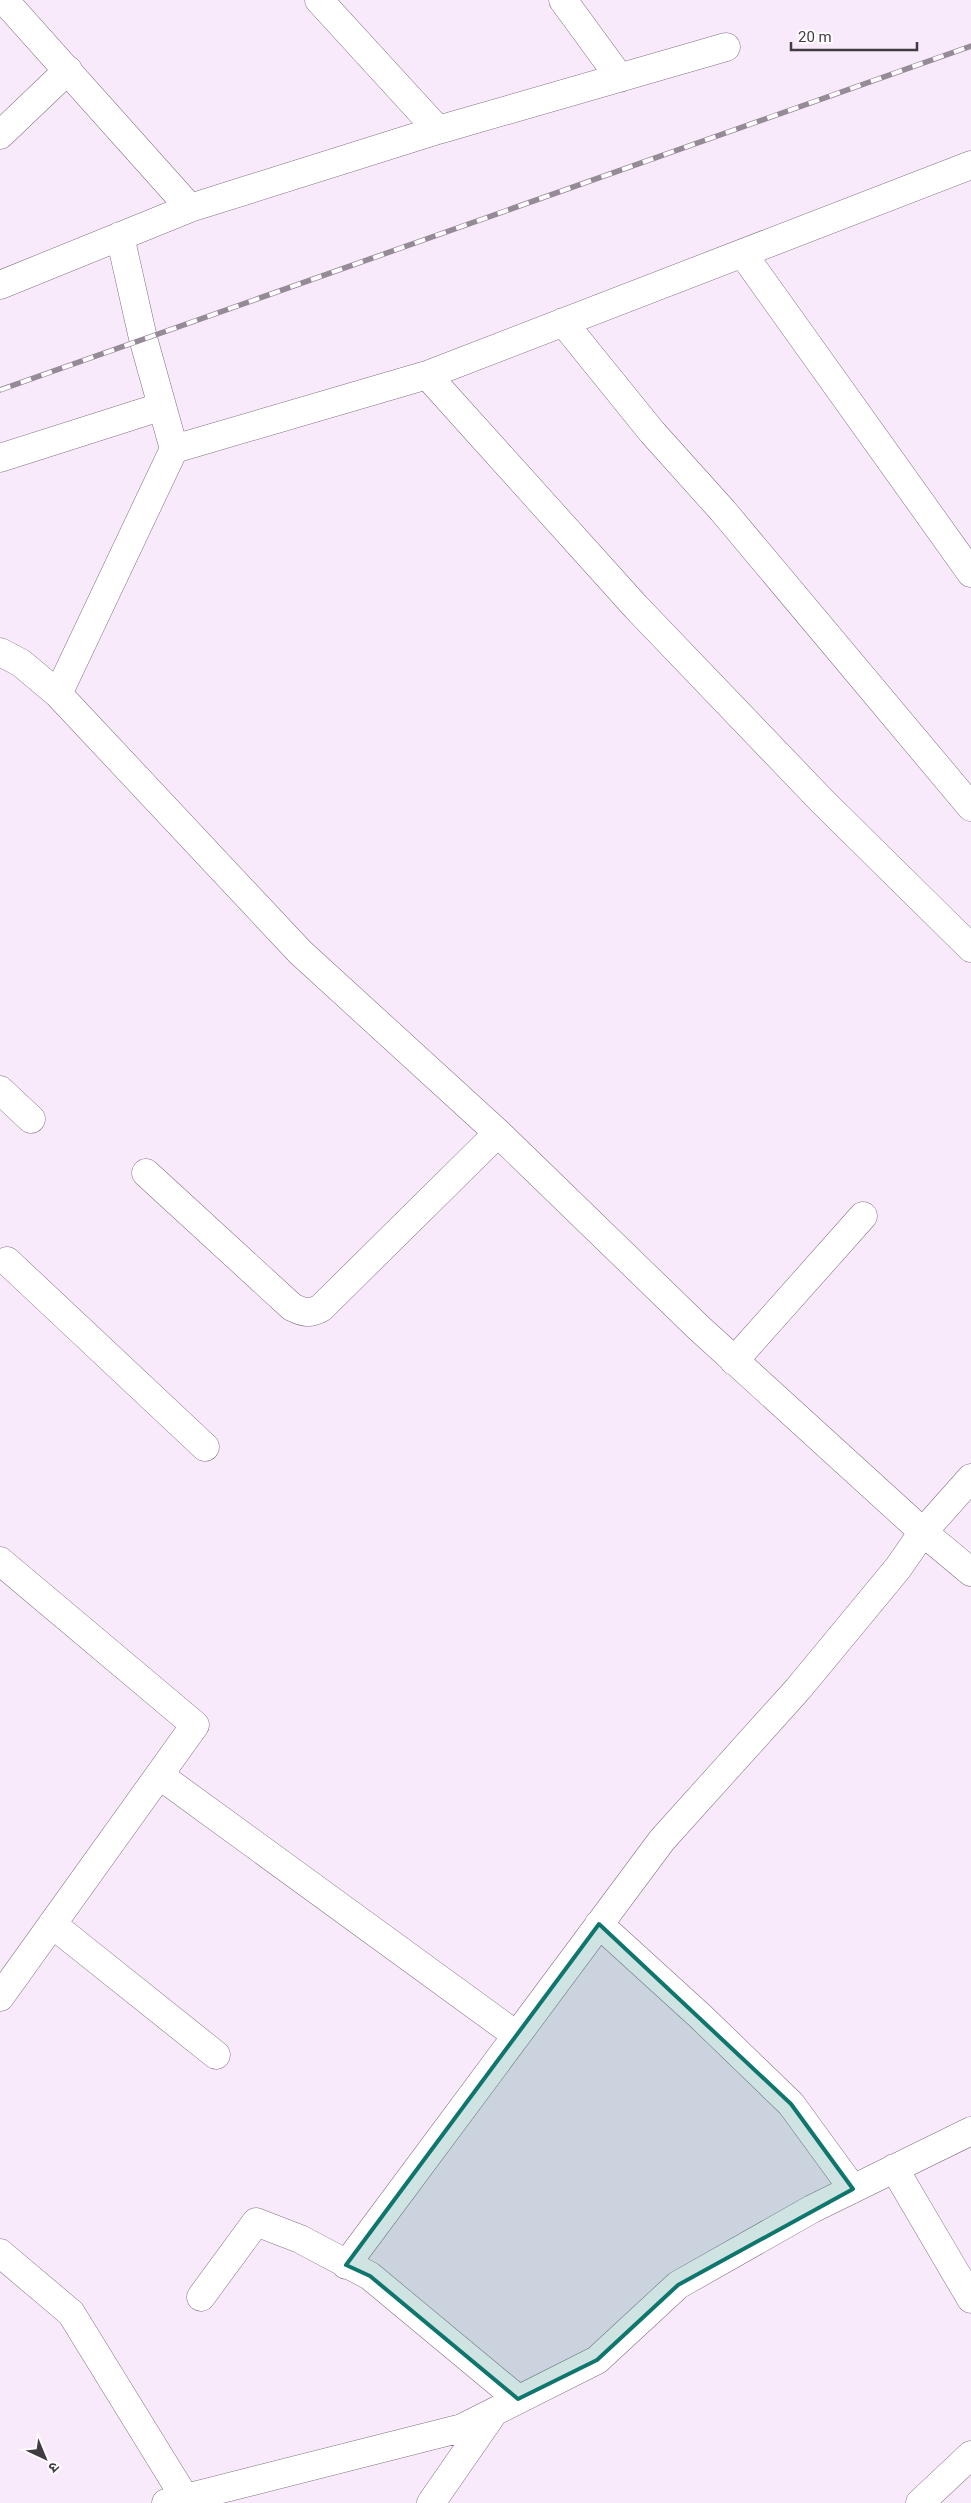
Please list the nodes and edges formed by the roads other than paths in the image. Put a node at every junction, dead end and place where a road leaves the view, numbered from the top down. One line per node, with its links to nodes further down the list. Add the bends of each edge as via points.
1 (319, 0): 7 (street)
2 (563, 0): 6 (street)
3 (13, 3): 5 (street)
4 (726, 47): 6 (street)
5 (68, 70): 8 (street); 10 (street)
6 (620, 78): 7 (street)
7 (438, 130): 10 (street)
8 (0, 135)
9 (971, 165): 12 (street)
10 (190, 208): 11 (street)
11 (120, 236): 13 (street); 16 (street)
12 (743, 254): 14 (street); 19 (street)
13 (0, 285)
14 (563, 322): 15 (street); 22 (street, via 652,432)
15 (426, 376): 17 (street); 23 (street, via 636,607 824,802)
16 (160, 407): 17 (street); 18 (street)
17 (174, 449): 21 (street)
18 (0, 458)
19 (971, 573)
20 (0, 652): 21 (street, via 21,663)
21 (58, 694): 26 (street, via 300,952)
22 (971, 807)
23 (971, 948)
24 (0, 1090): 25 (street)
25 (31, 1120)
26 (498, 1133): 27 (street, via 321,1308 313,1312 303,1313 292,1307); 30 (street)
27 (146, 1173)
28 (863, 1216): 30 (street)
29 (2, 1262): 31 (street)
30 (734, 1361): 33 (street)
31 (205, 1448)
32 (971, 1478): 33 (street)
33 (923, 1532): 35 (street); 38 (street, via 898,1568 798,1689 662,1840)
34 (0, 1561): 36 (street, via 195,1725)
35 (971, 1572)
36 (159, 1775): 37 (street); 40 (street)
37 (52, 1924): 39 (street); 41 (street)
38 (599, 1924): 40 (street); 44 (street, via 791,2104)
39 (0, 1997)
40 (516, 2036): 46 (street)
41 (216, 2055)
42 (971, 2131): 43 (street)
43 (894, 2168): 44 (street); 48 (street)
44 (853, 2189): 49 (street, via 678,2285 596,2360)
45 (0, 2253): 52 (street, via 71,2313)
46 (346, 2265): 47 (street, via 300,2239 256,2222); 49 (street, via 370,2276)
47 (201, 2297)
48 (971, 2299)
49 (518, 2399): 50 (street)
50 (494, 2412): 52 (street, via 462,2428); 54 (street)
51 (971, 2455): 53 (street)
52 (175, 2501)
53 (924, 2502)
54 (431, 2503)

